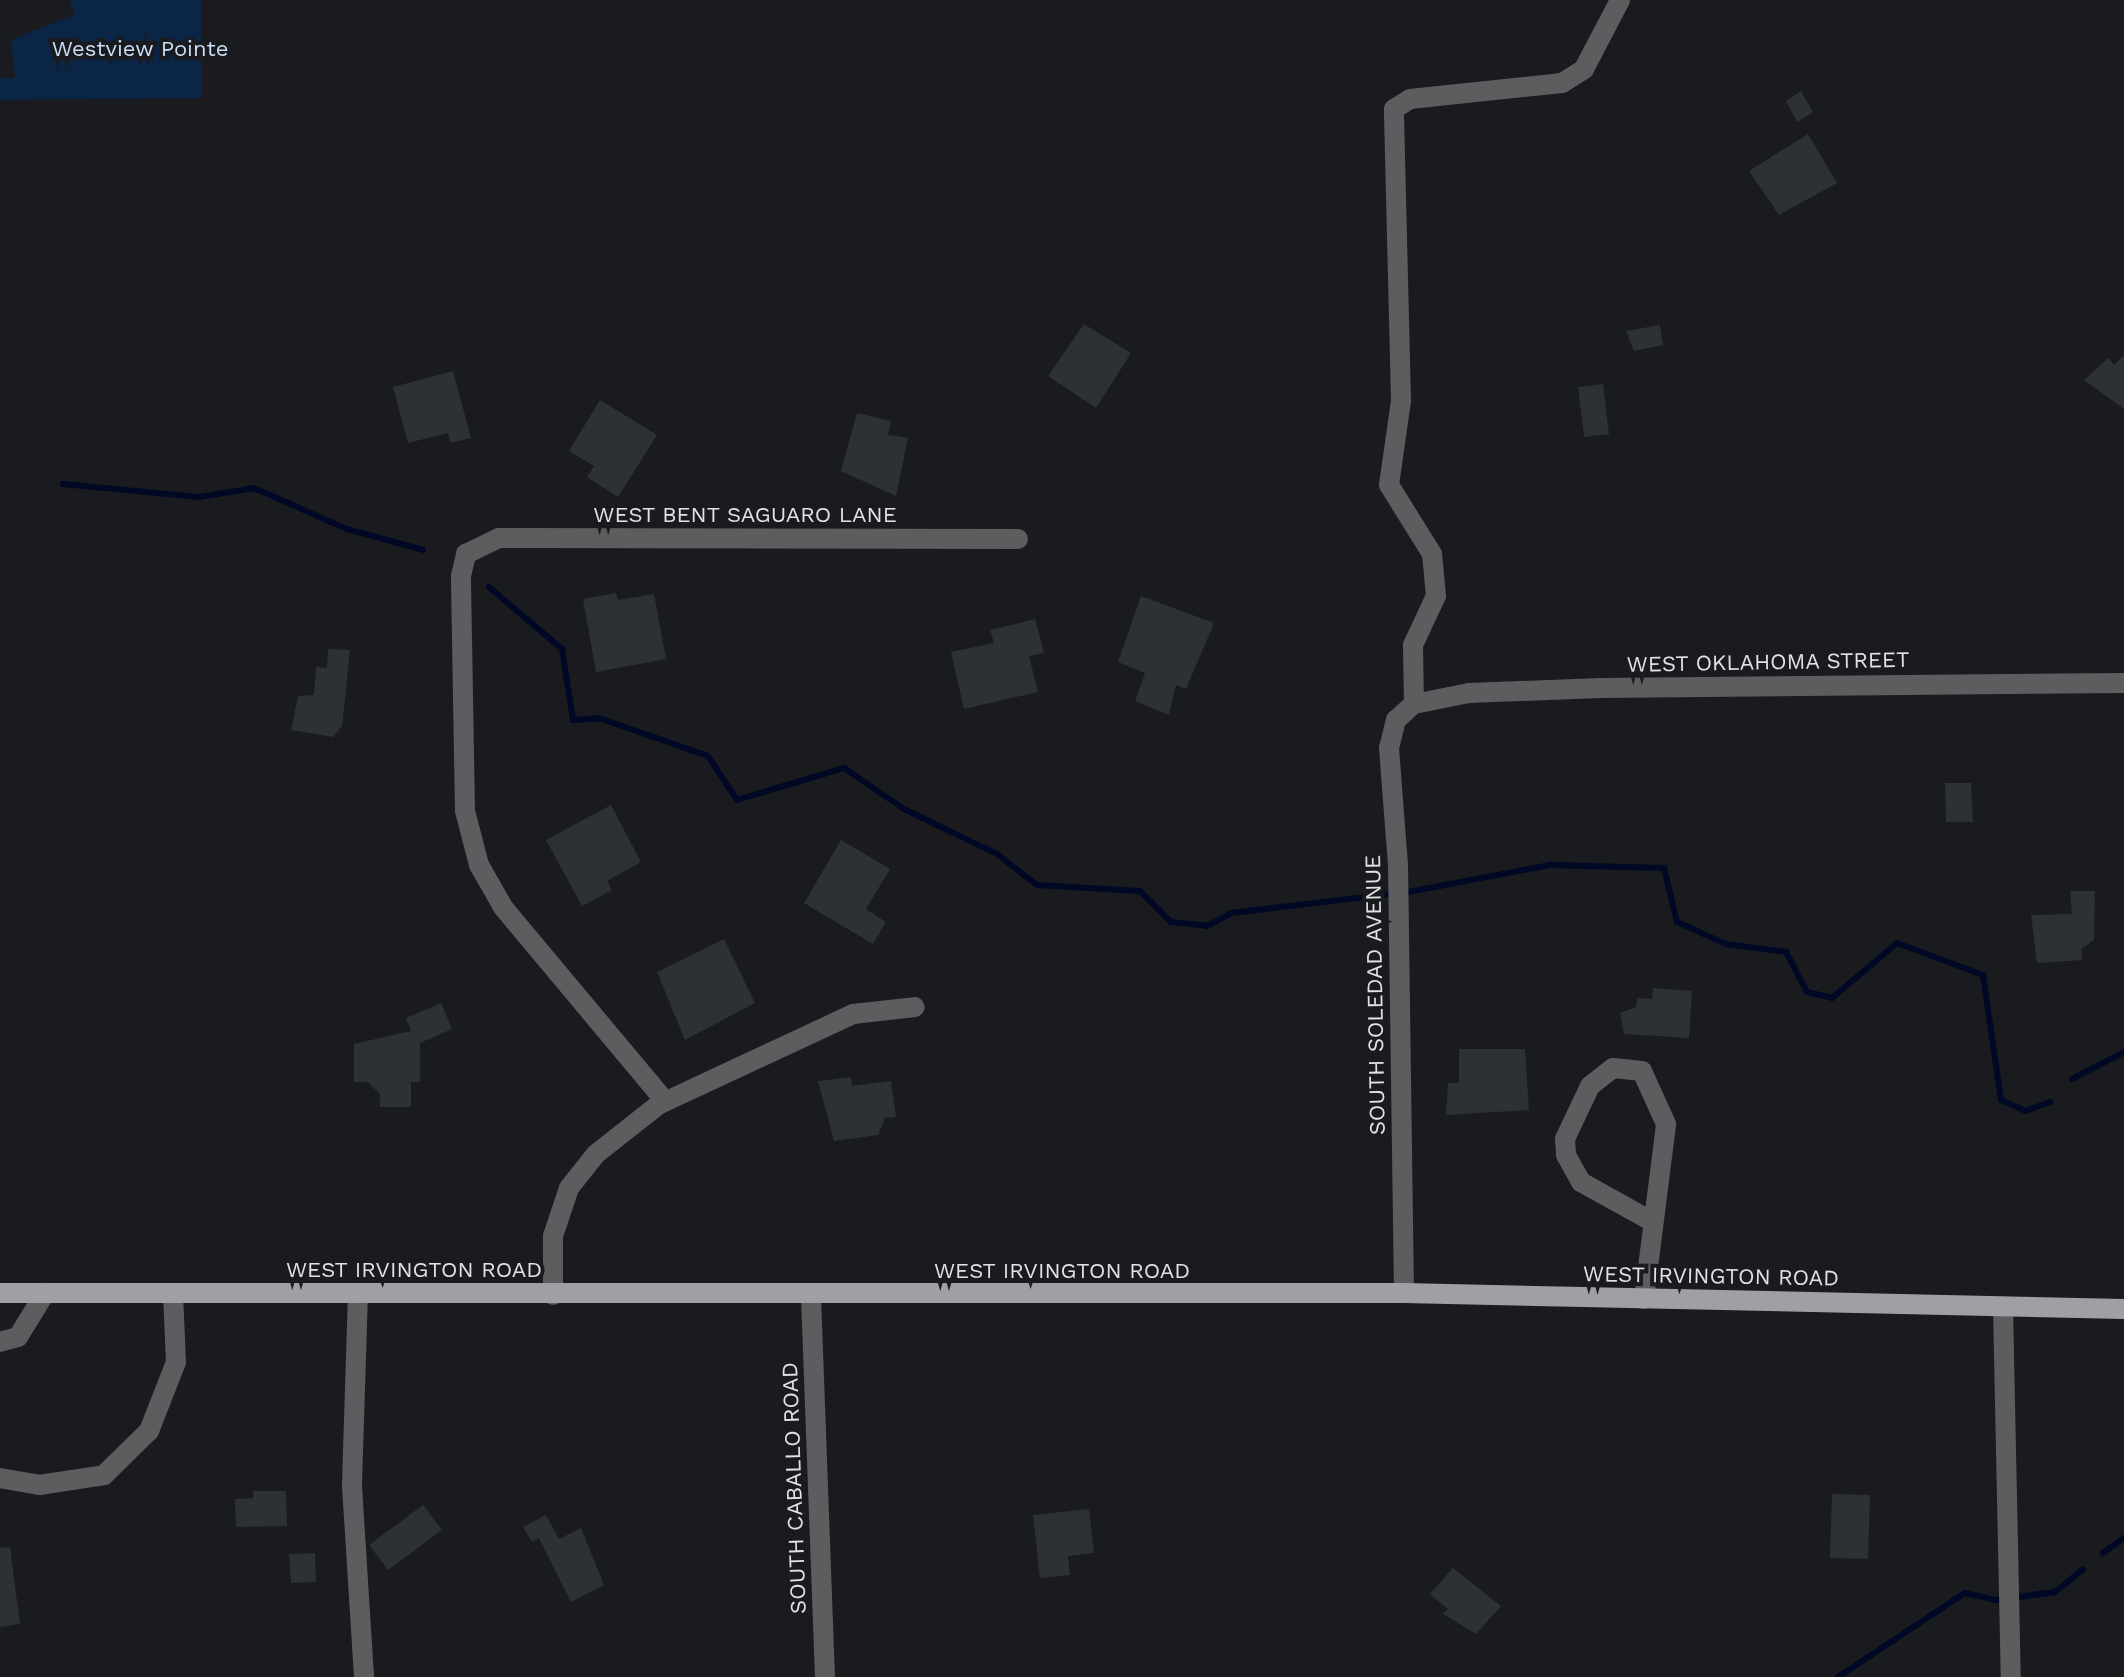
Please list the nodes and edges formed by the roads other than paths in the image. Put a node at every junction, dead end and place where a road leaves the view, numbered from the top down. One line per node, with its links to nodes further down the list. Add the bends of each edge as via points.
1 (1620, 0): 4 (street, via 1584,69 1562,83 1410,99 1394,109 1401,401 1389,485 1432,554 1436,596 1413,645)
2 (1018, 539): 6 (street, WEST BENT SAGUARO LANE, via 499,538 473,547 462,564 465,811 479,865 503,907)
3 (2124, 683): 4 (street, WEST OKLAHOMA STREET, via 1601,688 1469,693)
4 (1414, 704): 12 (street, SOUTH SOLEDAD AVENUE, via 1396,720 1389,748 1398,865)
5 (915, 1007): 6 (street, via 853,1014)
6 (665, 1101): 13 (street, via 596,1154 569,1188 553,1236)
7 (1653, 1222): 7 (street, via 1666,1151 1662,1101 1642,1071 1613,1068 1590,1086 1565,1139 1566,1155 1581,1182); 15 (street)
8 (0, 1293): 9 (main road, WEST IRVINGTON ROAD)
9 (45, 1293): 10 (main road, WEST IRVINGTON ROAD); 18 (street, via 18,1337)
10 (173, 1293): 11 (main road, WEST IRVINGTON ROAD); 19 (street, via 176,1362 149,1431 104,1475 39,1485)
11 (358, 1293): 13 (main road, WEST IRVINGTON ROAD); 20 (street, via 352,1501)
12 (1404, 1293): 14 (main road, WEST IRVINGTON ROAD); 15 (main road, WEST IRVINGTON ROAD)
13 (553, 1295): 14 (main road, WEST IRVINGTON ROAD)
14 (811, 1296): 21 (street, SOUTH CABALLO ROAD)
15 (1644, 1299): 16 (main road, WEST IRVINGTON ROAD)
16 (2003, 1307): 17 (main road, WEST IRVINGTON ROAD); 22 (street)
17 (2124, 1309)
18 (0, 1342)
19 (0, 1478)
20 (364, 1677)
21 (825, 1677)
22 (2011, 1677)

